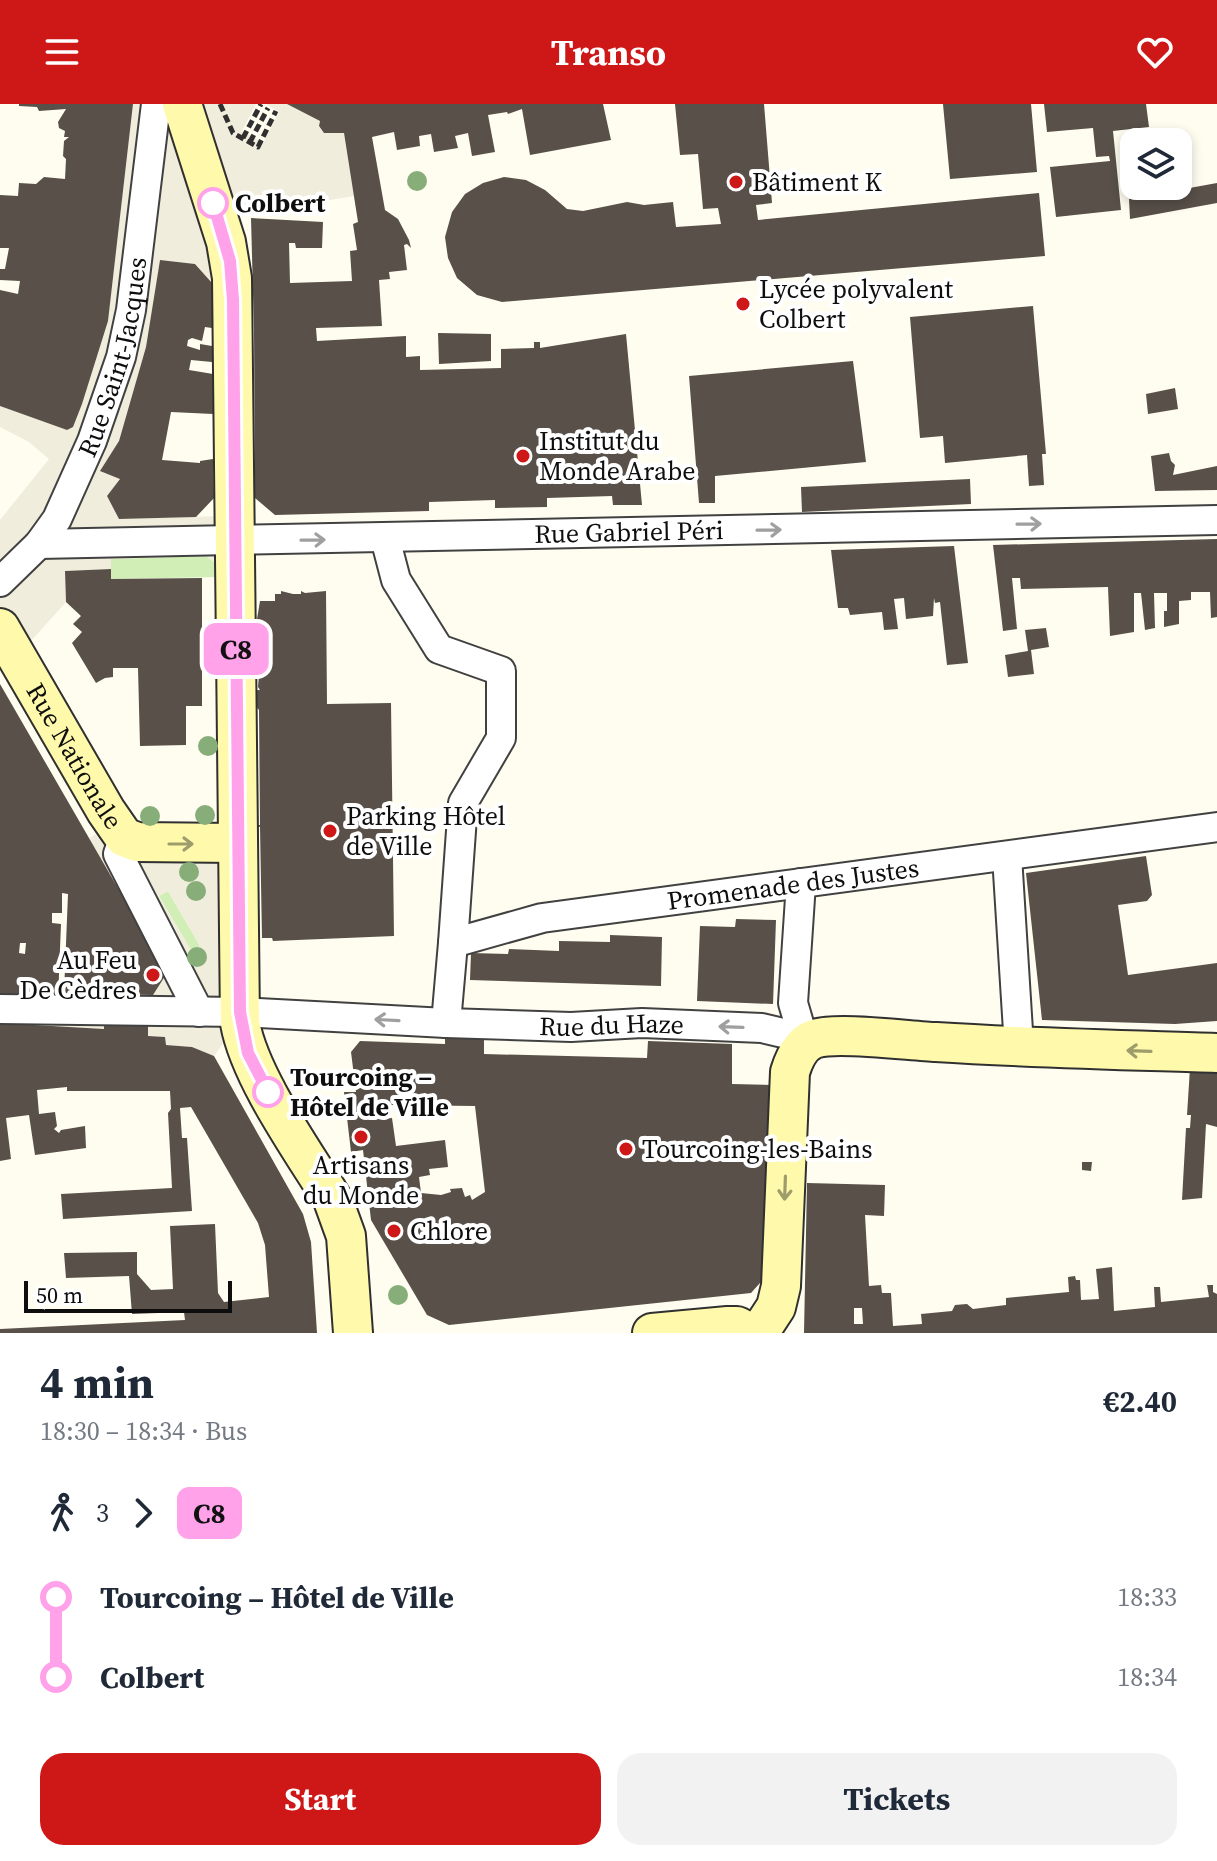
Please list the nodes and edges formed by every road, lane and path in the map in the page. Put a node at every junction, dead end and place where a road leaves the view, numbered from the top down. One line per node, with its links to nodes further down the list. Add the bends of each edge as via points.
1 (156, 104): 12 (street, Rue Saint-Jacques, via 121,357 67,500)
2 (182, 104): 11 (main road, via 230,261)
3 (220, 104): 7 (path, via 233,133)
4 (261, 104): 7 (path)
5 (268, 108): 8 (path)
6 (276, 111): 8 (path, via 258,147)
7 (243, 139): 8 (path)
8 (250, 142)
9 (1217, 520): 10 (street, Rue Gabriel Péri, one-way to 9)
10 (385, 538): 11 (street, Rue Gabriel Péri, one-way to 10); 20 (street, via 396,580 439,649 501,671 501,738 463,803)
11 (235, 542): 12 (street, Rue Gabriel Péri); 17 (main road)
12 (39, 544): 13 (street, Rue Saint-Jacques)
13 (0, 582)
14 (0, 628): 16 (main road, Rue Nationale)
15 (1217, 827): 18 (street, Promenade des Justes)
16 (124, 837): 17 (main road, Rue Nationale, one-way to 17, via 145,843); 22 (street, via 118,854)
17 (237, 843): 23 (main road)
18 (1007, 856): 19 (street, Promenade des Justes); 26 (street)
19 (801, 883): 20 (street, Promenade des Justes, via 542,918); 25 (street, via 793,1003)
20 (453, 943): 24 (street)
21 (0, 1009): 22 (street, Rue du Haze)
22 (199, 1012): 23 (street, Rue du Haze)
23 (240, 1012): 24 (street, Rue du Haze, one-way to 23); 28 (main road, via 251,1060 343,1222)
24 (446, 1023): 25 (street, Rue du Haze, one-way to 24, via 770,1028)
25 (805, 1044): 26 (main road, via 821,1037 852,1037); 31 (main road, one-way to 31, via 788,1082 781,1286 776,1307)
26 (1019, 1047): 27 (main road, one-way to 26)
27 (1217, 1053)
28 (353, 1333)
29 (652, 1333): 30 (main road, via 728,1326)
30 (750, 1333)
31 (759, 1333)

